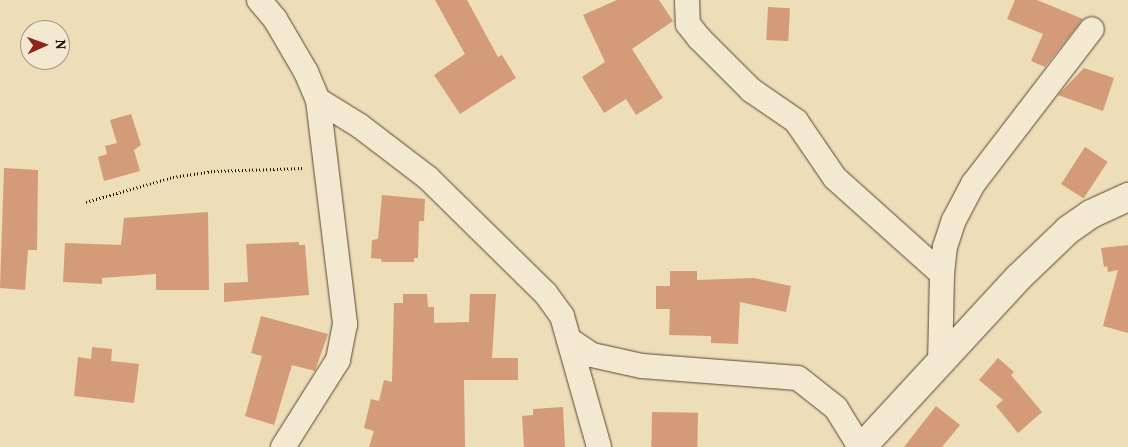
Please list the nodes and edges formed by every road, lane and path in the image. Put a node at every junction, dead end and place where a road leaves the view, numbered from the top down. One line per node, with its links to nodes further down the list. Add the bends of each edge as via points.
1 (259, 0): 4 (street, via 280,26)
2 (687, 0): 8 (street, via 688,24 699,38 751,90 796,121 835,178)
3 (1092, 29): 8 (street, via 973,184 949,233)
4 (318, 100): 5 (street); 9 (street, via 368,131 459,206 546,294 562,316)
5 (327, 168): 7 (path, via 214,171 173,177); 11 (street, via 343,299 343,343 338,360)
6 (1128, 197): 10 (street, via 1091,214 1068,230 1018,278)
7 (86, 202)
8 (942, 274): 10 (street)
9 (571, 341): 12 (street); 13 (street, via 592,355 642,366 798,378 836,408)
10 (940, 364): 13 (street)
11 (283, 447)
12 (599, 447)
13 (861, 447)

